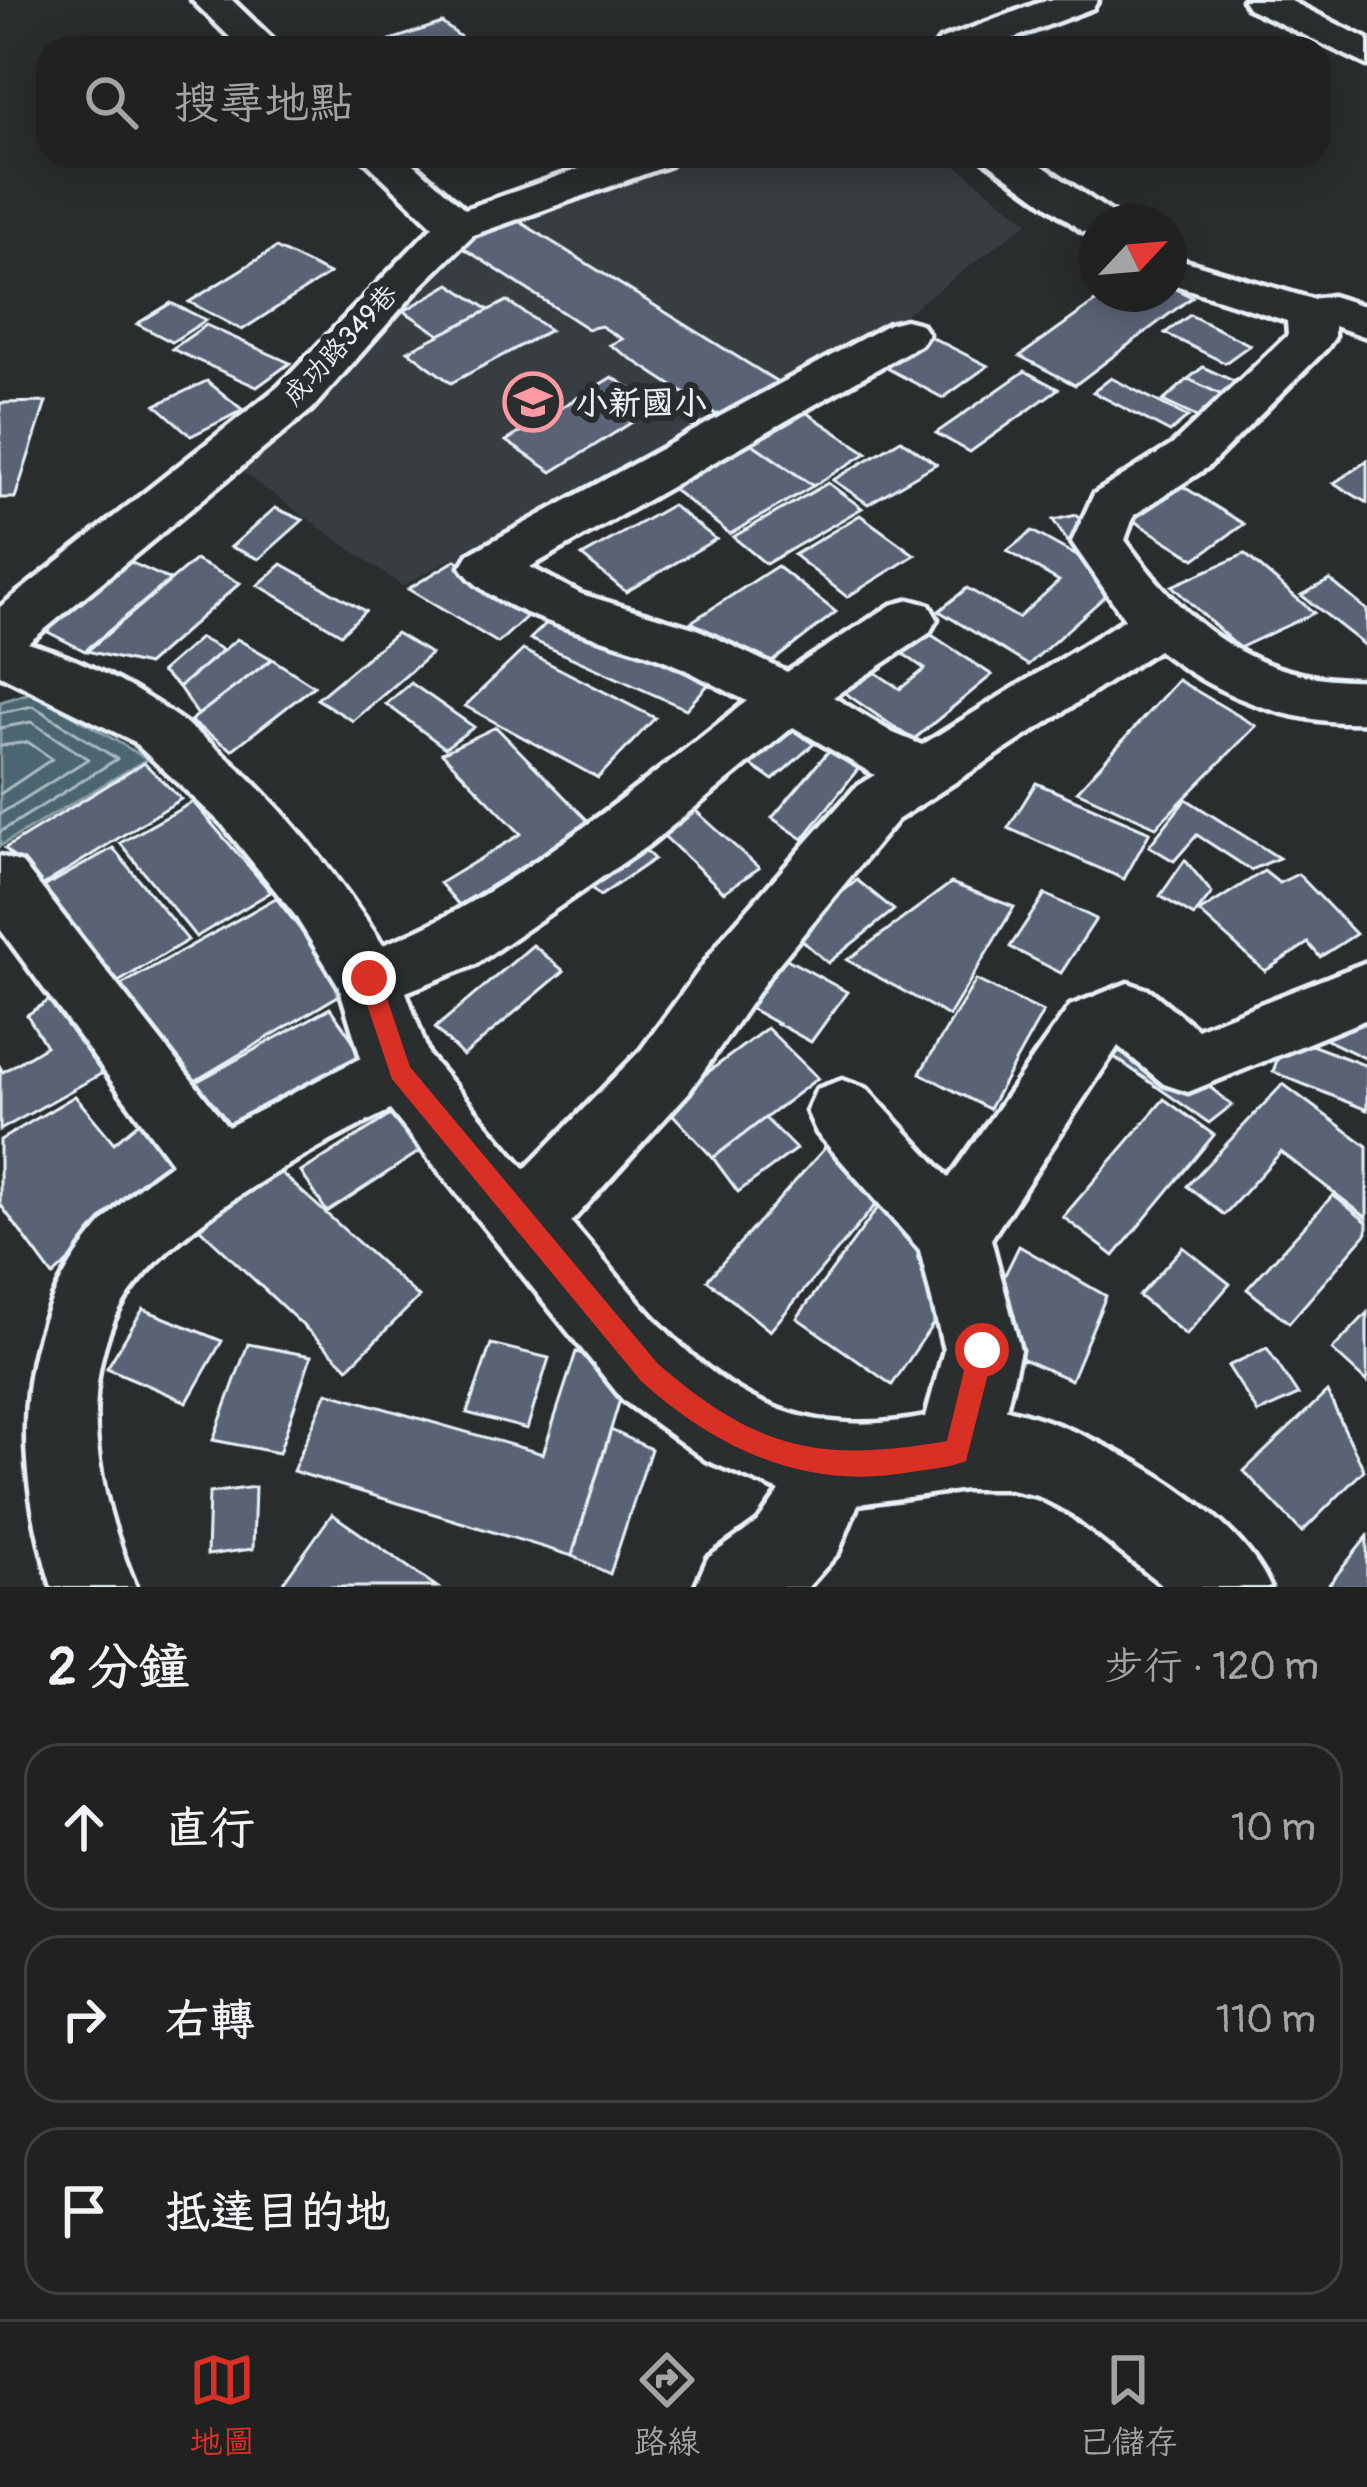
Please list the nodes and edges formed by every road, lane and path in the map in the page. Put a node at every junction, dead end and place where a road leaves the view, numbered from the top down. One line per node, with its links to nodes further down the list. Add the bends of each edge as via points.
1 (210, 0): 4 (street)
2 (1081, 0): 5 (street)
3 (1261, 0): 6 (street)
4 (250, 36)
5 (985, 36)
6 (1367, 54)
7 (394, 168): 11 (street)
8 (621, 168): 11 (street, 成功路349巷)
9 (1018, 168): 10 (street)
10 (1079, 210)
11 (458, 226): 18 (street, 成功路349巷, via 295,398)
12 (1187, 275): 13 (street)
13 (1310, 313): 14 (street, via 1332,310); 17 (street, via 1311,338 1263,390 1190,456 1112,506 1099,542)
14 (1367, 323)
15 (904, 334): 20 (street, via 488,567 562,607 676,643)
16 (910, 620): 20 (street)
17 (1160, 623): 21 (street, via 1267,692); 22 (street)
18 (0, 636)
19 (0, 655): 24 (street, via 131,713 175,743 278,847)
20 (790, 698): 22 (street, via 872,749); 24 (street, via 628,827 453,946)
21 (1367, 701)
22 (926, 771): 29 (street, via 876,804 748,953 665,1071)
23 (0, 880): 28 (street)
24 (369, 978): 26 (street)
25 (1367, 990): 30 (street, via 1189,1063 1128,1011 1094,1026)
26 (400, 1072): 28 (street, via 286,1127); 29 (street)
27 (842, 1111): 30 (street)
28 (219, 1171): 33 (street, via 105,1269 71,1331 58,1444 73,1531)
29 (524, 1221): 32 (street, via 650,1373 735,1437)
30 (953, 1234): 31 (street, via 982,1350)
31 (957, 1452): 32 (street, via 874,1465); 35 (street, via 1006,1448 1064,1468 1141,1515)
32 (814, 1530): 34 (street)
33 (94, 1587)
34 (737, 1587)
35 (1228, 1587)

